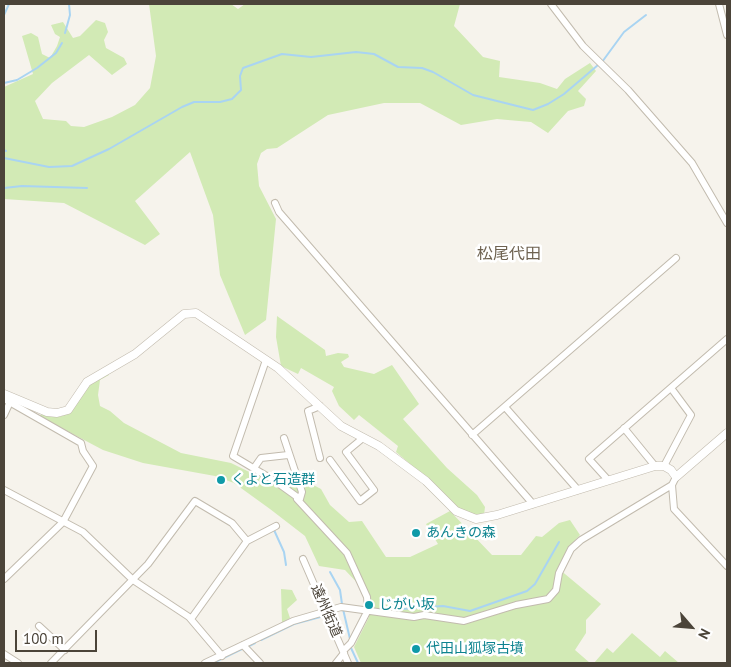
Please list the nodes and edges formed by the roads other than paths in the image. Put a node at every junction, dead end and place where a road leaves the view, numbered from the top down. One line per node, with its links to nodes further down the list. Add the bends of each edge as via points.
1 (551, 4): 5 (street, via 583,46 692,163)
2 (719, 4): 3 (street)
3 (727, 35)
4 (275, 203): 17 (street, via 279,212)
5 (727, 223)
6 (676, 258): 13 (street)
7 (727, 339): 9 (street)
8 (266, 360): 10 (street, via 196,313 190,313 184,314 136,354 87,382 68,410 47,412); 12 (street, via 290,377); 25 (street, via 233,453)
9 (671, 388): 15 (street); 24 (street, via 691,415)
10 (4, 394)
11 (7, 401): 14 (street); 33 (street, via 81,443 93,466)
12 (320, 406): 19 (street, via 338,424); 21 (street, via 308,411)
13 (505, 407): 17 (street); 30 (street)
14 (4, 415)
15 (624, 428): 23 (street); 27 (street, via 590,459)
16 (727, 433): 26 (street)
17 (472, 435): 32 (street)
18 (284, 438): 20 (street)
19 (363, 438): 22 (street, via 346,452 374,490 360,501); 32 (street, via 426,481 456,511 467,517 486,518)
20 (288, 454): 25 (street, via 261,458); 31 (street, via 302,492 302,497)
21 (320, 458)
22 (330, 460)
23 (655, 466): 24 (street); 27 (street)
24 (664, 466): 26 (street)
25 (254, 468): 31 (street, via 282,485)
26 (676, 477): 28 (street)
27 (608, 480): 30 (street)
28 (672, 485): 37 (street, via 674,509); 40 (street, via 571,549 559,573 556,590 548,599 464,621)
29 (4, 490): 33 (street)
30 (578, 490): 32 (street)
31 (297, 499): 40 (street, via 347,553 367,597)
32 (533, 504)
33 (64, 522): 38 (street); 39 (street, via 83,532)
34 (276, 526): 35 (street)
35 (247, 541): 39 (street, via 232,523 195,501); 42 (street)
36 (303, 560): 41 (street, 遠州街道)
37 (727, 566)
38 (4, 579)
39 (134, 580): 42 (street); 45 (street)
40 (368, 610): 41 (street, via 341,607); 46 (street)
41 (326, 612): 44 (street, via 293,621); 46 (street, 遠州街道)
42 (191, 619): 48 (street)
43 (38, 626): 45 (street)
44 (244, 645): 48 (street); 52 (street)
45 (64, 650): 50 (street)
46 (344, 652): 53 (street); 54 (street, 遠州街道)
47 (4, 654): 49 (street)
48 (222, 656): 51 (street)
49 (18, 663)
50 (51, 663)
51 (205, 663)
52 (260, 663)
53 (336, 663)
54 (348, 663)

